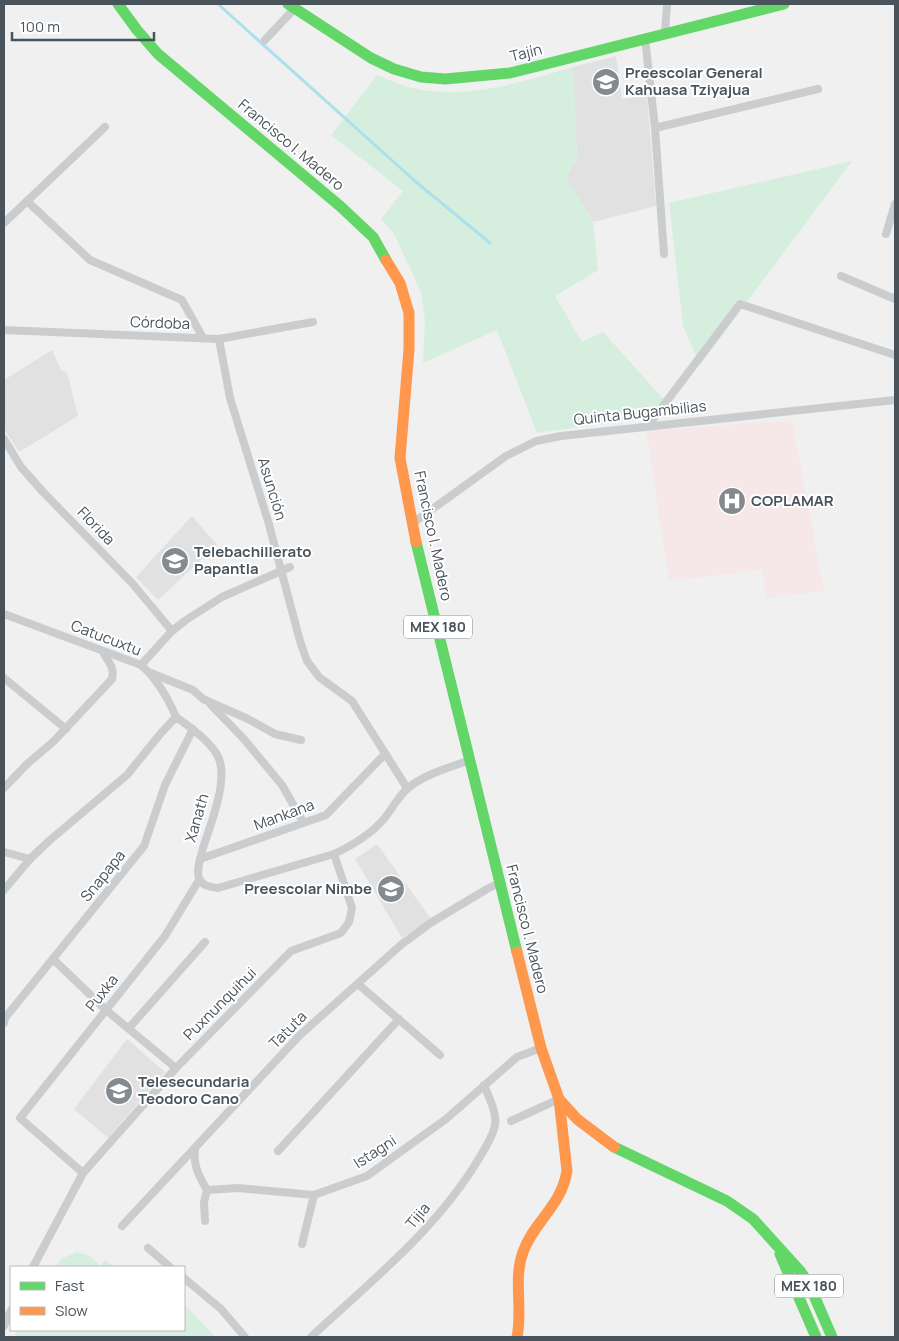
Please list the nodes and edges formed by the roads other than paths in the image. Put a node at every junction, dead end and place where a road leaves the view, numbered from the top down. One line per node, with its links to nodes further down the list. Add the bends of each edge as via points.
1 (118, 4): 26 (main road, Francisco I. Madero / MEX 180, via 158,54 373,237 400,283 408,313 409,349 400,458)
2 (667, 4): 5 (street)
3 (784, 4): 5 (main road, Tajín)
4 (291, 6): 6 (main road, Tajín, via 386,66 421,77 445,79 510,72); 7 (street)
5 (665, 33): 6 (main road, Tajín)
6 (646, 38): 10 (street)
7 (265, 40)
8 (818, 89): 10 (street)
9 (104, 127): 11 (street)
10 (656, 128): 15 (street)
11 (26, 201): 13 (street); 20 (street, via 90,260 182,300)
12 (895, 204): 14 (street)
13 (4, 223)
14 (886, 234)
15 (664, 254)
16 (841, 276): 17 (street)
17 (895, 299)
18 (313, 322): 21 (street, Córdoba)
19 (4, 330): 20 (street, Córdoba)
20 (203, 338): 21 (street, Córdoba)
21 (219, 339): 28 (street, Asunción, via 230,398)
22 (895, 355): 24 (street, via 740,304)
23 (895, 400): 24 (street, Quinta Bugambilias)
24 (648, 426): 26 (street, Quinta Bugambilias, via 536,441 506,456)
25 (4, 439): 30 (street, Florida, via 21,467 132,583)
26 (413, 524): 41 (main road, Francisco I. Madero / MEX 180)
27 (290, 567): 28 (street)
28 (282, 572): 30 (street, via 222,597); 40 (street, Asunción, via 307,660 319,676 352,701)
29 (4, 614): 31 (street, Catucuxtu)
30 (172, 631): 32 (street)
31 (104, 652): 32 (street, Catucuxtu); 37 (street, via 114,673 112,679)
32 (141, 665): 33 (street, Catucuxtu)
33 (150, 672): 35 (street, via 193,690); 36 (street, Catucuxtu)
34 (5, 681): 37 (street)
35 (203, 699): 39 (street, via 275,734); 44 (street, via 254,750 282,785)
36 (176, 717): 38 (street, Xanath); 47 (street, via 127,775)
37 (66, 729): 42 (street)
38 (193, 730): 48 (street, Xanath, via 219,759 221,772 219,797); 53 (street, Snapapa, via 165,785 144,846)
39 (301, 740)
40 (385, 754): 43 (street, Asunción); 44 (street, Mankana, via 326,815)
41 (470, 760): 43 (street); 50 (main road, Francisco I. Madero / MEX 180)
42 (4, 788)
43 (407, 788): 46 (street, via 382,821 365,836)
44 (304, 822): 48 (street, Mankana)
45 (4, 852): 47 (street)
46 (334, 854): 49 (street, via 218,888 206,886); 61 (street, Puxnunquihui, via 352,908 341,933 292,951)
47 (30, 859): 51 (street)
48 (200, 860): 49 (street, Xanath)
49 (199, 880): 55 (street, Puxka, via 165,936)
50 (499, 884): 54 (street, Tatuta, via 432,922); 59 (main road, Francisco I. Madero / MEX 180)
51 (4, 890)
52 (205, 942): 58 (street)
53 (53, 959): 55 (street); 57 (street, Snapapa)
54 (358, 984): 56 (street); 65 (street, Tatuta, via 300,1035)
55 (106, 1010): 58 (street); 67 (street, Puxka, via 20,1118)
56 (399, 1019): 60 (street); 66 (street)
57 (4, 1023)
58 (129, 1028): 61 (street)
59 (541, 1048): 62 (street, Istagni, via 517,1057); 63 (main road, Francisco I. Madero / MEX 180)
60 (440, 1055)
61 (176, 1068): 67 (street, Puxnunquihui)
62 (484, 1085): 69 (street, Istagni, via 446,1119 367,1176); 81 (street, Tijia, via 495,1126 464,1183 413,1243)
63 (559, 1099): 64 (street); 72 (main road, Francisco I. Madero / MEX 180, via 577,1119 608,1143 740,1209); 82 (main road, via 566,1182 522,1254 519,1270 522,1316)
64 (511, 1121)
65 (195, 1149): 68 (street, via 195,1168); 71 (street, Tatuta)
66 (278, 1151)
67 (80, 1177): 75 (street, Puxnunquihui)
68 (207, 1190): 69 (street, Istagni, via 238,1188); 70 (street)
69 (314, 1194): 73 (street)
70 (205, 1221)
71 (122, 1226)
72 (774, 1243): 83 (main road, MEX 180); 84 (main road, MEX 180, via 809,1284)
73 (302, 1244)
74 (148, 1248): 76 (street)
75 (34, 1266)
76 (169, 1266)
77 (185, 1279): 80 (street, via 221,1309)
78 (10, 1312): 79 (street)
79 (4, 1326)
80 (245, 1337)
81 (311, 1337)
82 (517, 1337)
83 (816, 1337)
84 (832, 1337)

